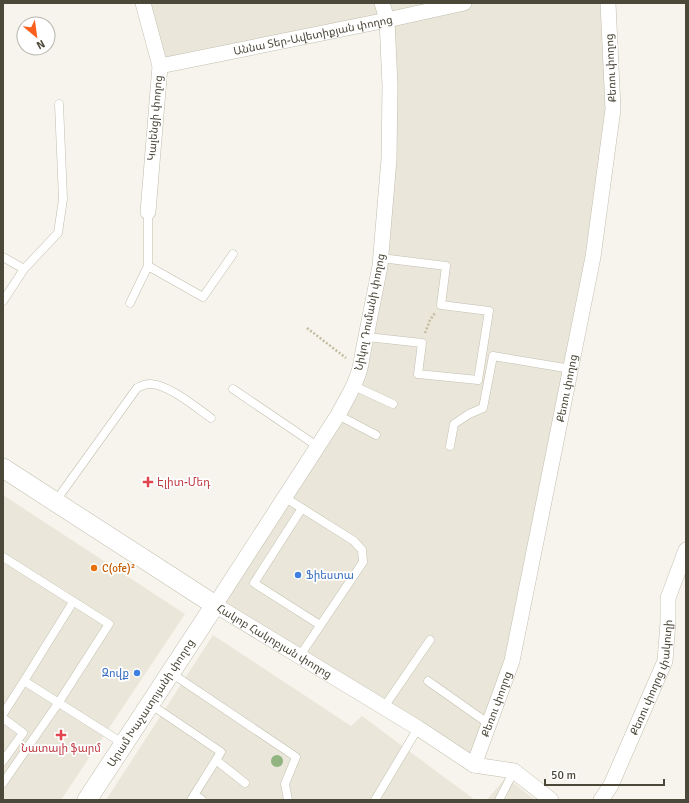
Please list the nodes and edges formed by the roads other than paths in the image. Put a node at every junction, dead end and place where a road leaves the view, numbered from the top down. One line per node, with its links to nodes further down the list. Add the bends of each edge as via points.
1 (143, 3): 6 (street, Կալենցի փողոց)
2 (382, 3): 5 (street, Նիկոլ Դումանի փողոց)
3 (464, 3): 5 (street, Աննա Տեր-Ավետիքյան փողոց)
4 (608, 3): 17 (street, Քեռու փողոց, via 613,109 593,257)
5 (387, 20): 6 (street, Աննա Տեր-Ավետիքյան փողոց); 11 (street, Նիկոլ Դումանի փողոց, via 390,86 389,159)
6 (160, 66): 8 (street, Կալենցի փողոց)
7 (59, 104): 13 (lane, via 64,198 58,233)
8 (148, 212): 12 (lane)
9 (233, 254): 12 (lane, via 202,297)
10 (3, 256): 13 (lane)
11 (381, 258): 16 (street, Նիկոլ Դումանի փողոց); 16 (lane, via 446,266 441,305 490,311 478,380 418,374 422,343)
12 (148, 266): 15 (lane)
13 (24, 269): 14 (lane)
14 (3, 301)
15 (130, 303)
16 (367, 337): 18 (street, Նիկոլ Դումանի փողոց, via 361,369)
17 (571, 369): 25 (lane, via 493,356 483,408 454,424); 45 (street, Քեռու փողոց, via 512,662)
18 (354, 386): 20 (lane); 21 (street, Նիկոլ Դումանի փողոց)
19 (233, 389): 24 (lane)
20 (393, 404)
21 (338, 415): 23 (lane); 24 (street, Նիկոլ Դումանի փողոց)
22 (211, 418): 28 (lane, via 166,387 150,383 137,388)
23 (376, 435)
24 (317, 446): 27 (street, Նիկոլ Դումանի փողոց)
25 (450, 446)
26 (3, 468): 28 (street, Հակոբ Հակոբյան փողոց)
27 (284, 497): 29 (lane); 33 (street, Նիկոլ Դումանի փողոց)
28 (55, 502): 33 (street, Հակոբ Հակոբյան փողոց)
29 (302, 508): 34 (lane, via 354,541 362,550 363,562); 34 (lane, via 254,583)
30 (686, 550): 60 (street, Քեռու փողոց փակուղի, via 668,598 665,661 611,785)
31 (3, 557): 32 (lane)
32 (72, 602): 39 (lane); 40 (lane, via 109,624)
33 (215, 605): 36 (street, Հակոբ Հակոբյան փողոց); 37 (street, Արամ Խաչատրյանի փողոց)
34 (320, 626): 36 (lane)
35 (430, 640): 42 (lane)
36 (299, 657): 42 (street, Հակոբ Հակոբյան փողոց)
37 (171, 673): 41 (street, Արամ Խաչատրյանի փողոց); 56 (lane, via 296,757 285,784)
38 (428, 681): 45 (lane)
39 (24, 682): 40 (lane); 43 (lane)
40 (59, 702): 47 (lane); 52 (lane)
41 (150, 704): 47 (street, Արամ Խաչատրյանի փողոց); 48 (lane, via 221,752)
42 (384, 707): 46 (street, Հակոբ Հակոբյան փողոց)
43 (3, 714)
44 (3, 718): 49 (lane, via 23,733)
45 (489, 724): 50 (street, Քեռու փողոց)
46 (418, 728): 50 (street, Հակոբ Հակոբյան փողոց); 57 (lane)
47 (124, 744): 55 (street, Արամ Խաչատրյանի փողոց)
48 (216, 760): 53 (lane); 54 (lane)
49 (3, 761)
50 (474, 765): 51 (street, Հակոբ Հակոբյան փողոց)
51 (514, 771): 58 (lane); 59 (street, Հակոբ Հակոբյան փողոց)
52 (3, 783)
53 (245, 783)
54 (196, 798)
55 (87, 800)
56 (288, 800)
57 (375, 800)
58 (499, 800)
59 (551, 800)
60 (601, 800)

